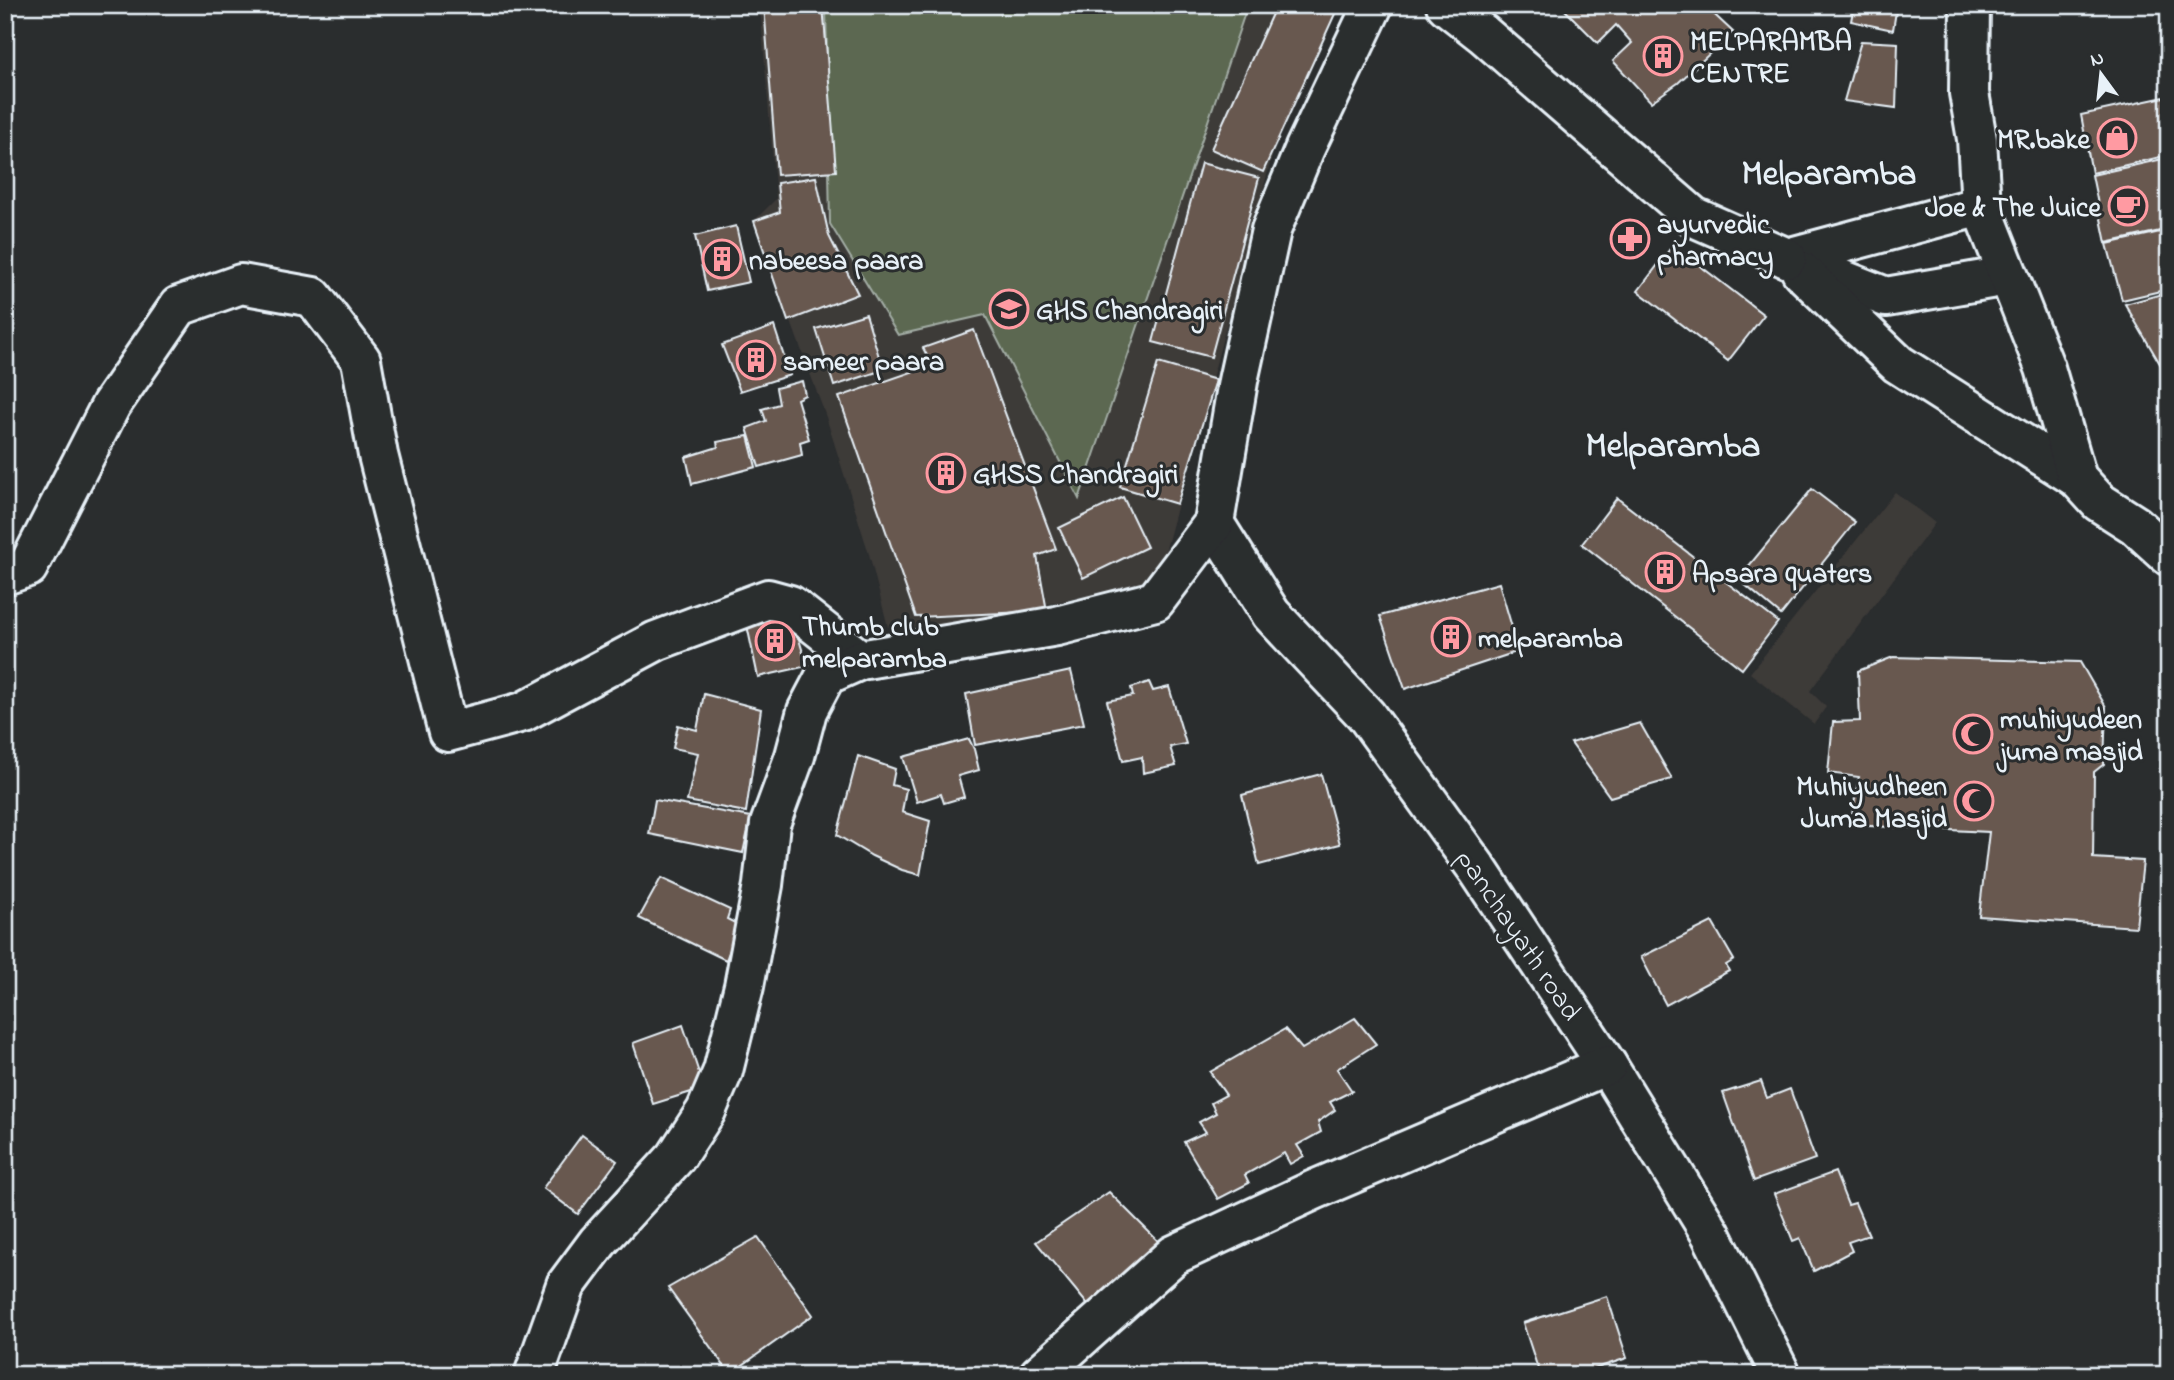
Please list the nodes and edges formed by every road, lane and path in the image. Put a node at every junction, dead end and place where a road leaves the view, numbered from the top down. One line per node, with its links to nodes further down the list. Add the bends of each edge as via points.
1 (1373, 5): 8 (street, via 1271,230 1238,381)
2 (1446, 5): 5 (street, via 1695,217)
3 (1970, 5): 4 (street, via 1969,93)
4 (1982, 206): 5 (street); 6 (street)
5 (1787, 258): 6 (street, via 1886,297); 7 (street, via 1898,364)
6 (2007, 276): 7 (street, via 2045,368)
7 (2077, 478): 9 (street, via 2099,502 2135,525)
8 (1214, 523): 11 (street, via 1155,601 1057,626); 12 (street, panchayath road, via 1271,614 1366,715 1458,842)
9 (2169, 556)
10 (5, 575): 11 (street, via 28,567 111,405 179,306 241,285 313,297 361,360 378,455 448,732 523,712 656,642 768,599 790,605)
11 (860, 660): 13 (street, via 826,675 807,711 771,824 744,986 723,1071 706,1111 676,1157 598,1242 566,1285)
12 (1607, 1065): 14 (street, via 1174,1255); 15 (street, panchayath road, via 1711,1234)
13 (534, 1375)
14 (1039, 1375)
15 (1781, 1375)

